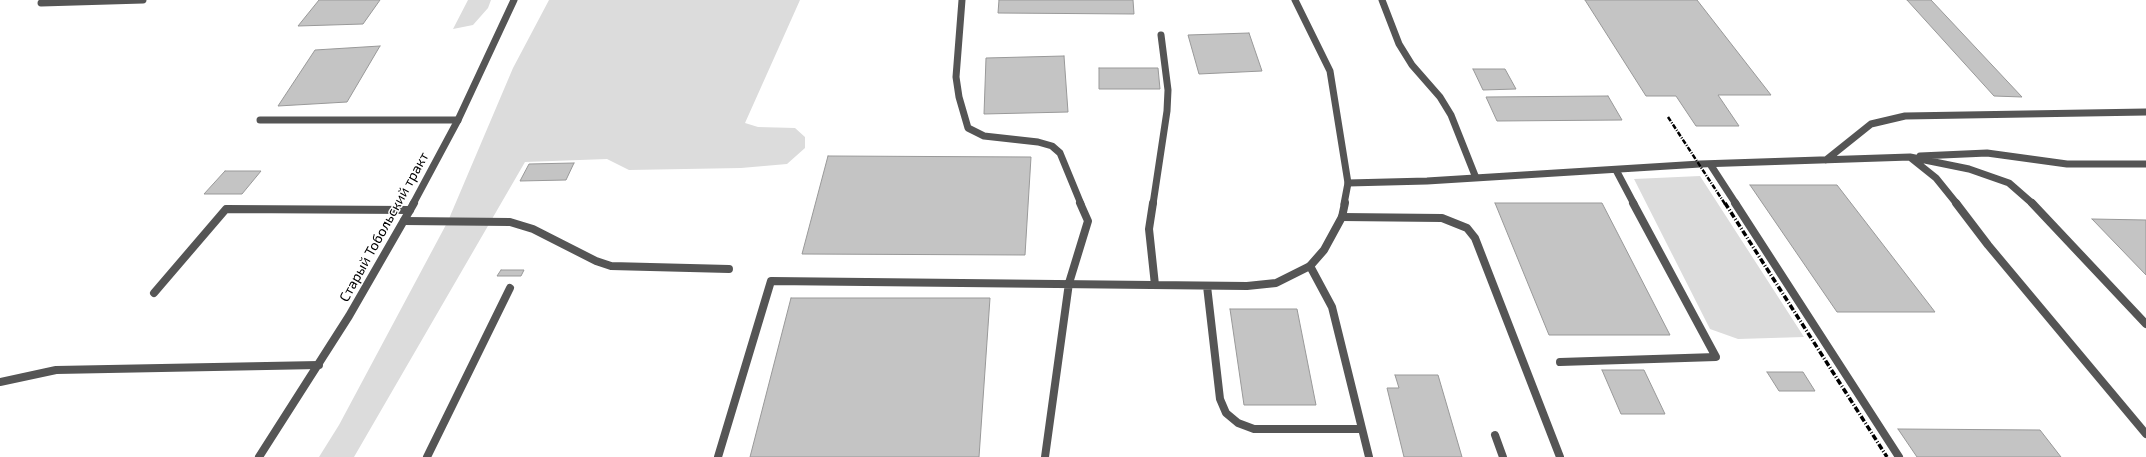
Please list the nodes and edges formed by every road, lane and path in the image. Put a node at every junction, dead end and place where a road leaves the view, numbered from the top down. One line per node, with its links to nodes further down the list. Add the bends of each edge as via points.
1 (143, 0): 6 (street)
2 (514, 0): 11 (street, Старый Тобольский тракт)
3 (962, 0): 24 (street, via 956,77 968,128 984,136 1052,146 1060,153 1088,221)
4 (1295, 0): 18 (street, via 1330,71)
5 (1382, 0): 17 (street, via 1399,44 1451,115)
6 (41, 3)
7 (1161, 35): 25 (street, via 1168,90 1149,229)
8 (2142, 112): 9 (street); 13 (street, via 1904,116 1871,124)
9 (2146, 118)
10 (260, 120): 11 (street)
11 (458, 120): 19 (street, Старый Тобольский тракт)
12 (1910, 157): 13 (street); 15 (street, via 1987,153 2067,164); 29 (street, via 1969,169 2009,183 2037,207); 34 (street, via 1936,178 1948,192 1988,245)
13 (1826, 160): 14 (street)
14 (1710, 164): 16 (street); 43 (street)
15 (2146, 164)
16 (1616, 170): 17 (street); 30 (street, via 1716,357)
17 (1476, 178): 18 (street)
18 (1348, 183): 20 (street)
19 (410, 210): 21 (street, Старый Тобольский тракт); 28 (street, via 226,209)
20 (1342, 217): 22 (street, via 1324,250); 42 (street, via 1442,218 1467,228 1475,238)
21 (404, 221): 23 (street, via 510,222 532,229 611,266); 31 (street, Старый Тобольский тракт)
22 (1310, 266): 26 (street, via 1276,283); 33 (street, via 1332,307)
23 (729, 269)
24 (1069, 283): 25 (street); 38 (street, via 771,282); 39 (street)
25 (1155, 285): 26 (street)
26 (1207, 286): 33 (street, via 1220,399 1226,412 1238,423 1254,428)
27 (510, 288): 37 (street)
28 (154, 293)
29 (2146, 324)
30 (1560, 362)
31 (319, 365): 32 (street, via 56,370); 36 (street, Старый Тобольский тракт)
32 (0, 382)
33 (1362, 429): 40 (street)
34 (2146, 434)
35 (1495, 435): 41 (street)
36 (259, 457)
37 (427, 457)
38 (718, 457)
39 (1045, 457)
40 (1369, 457)
41 (1503, 457)
42 (1560, 457)
43 (1898, 457)

